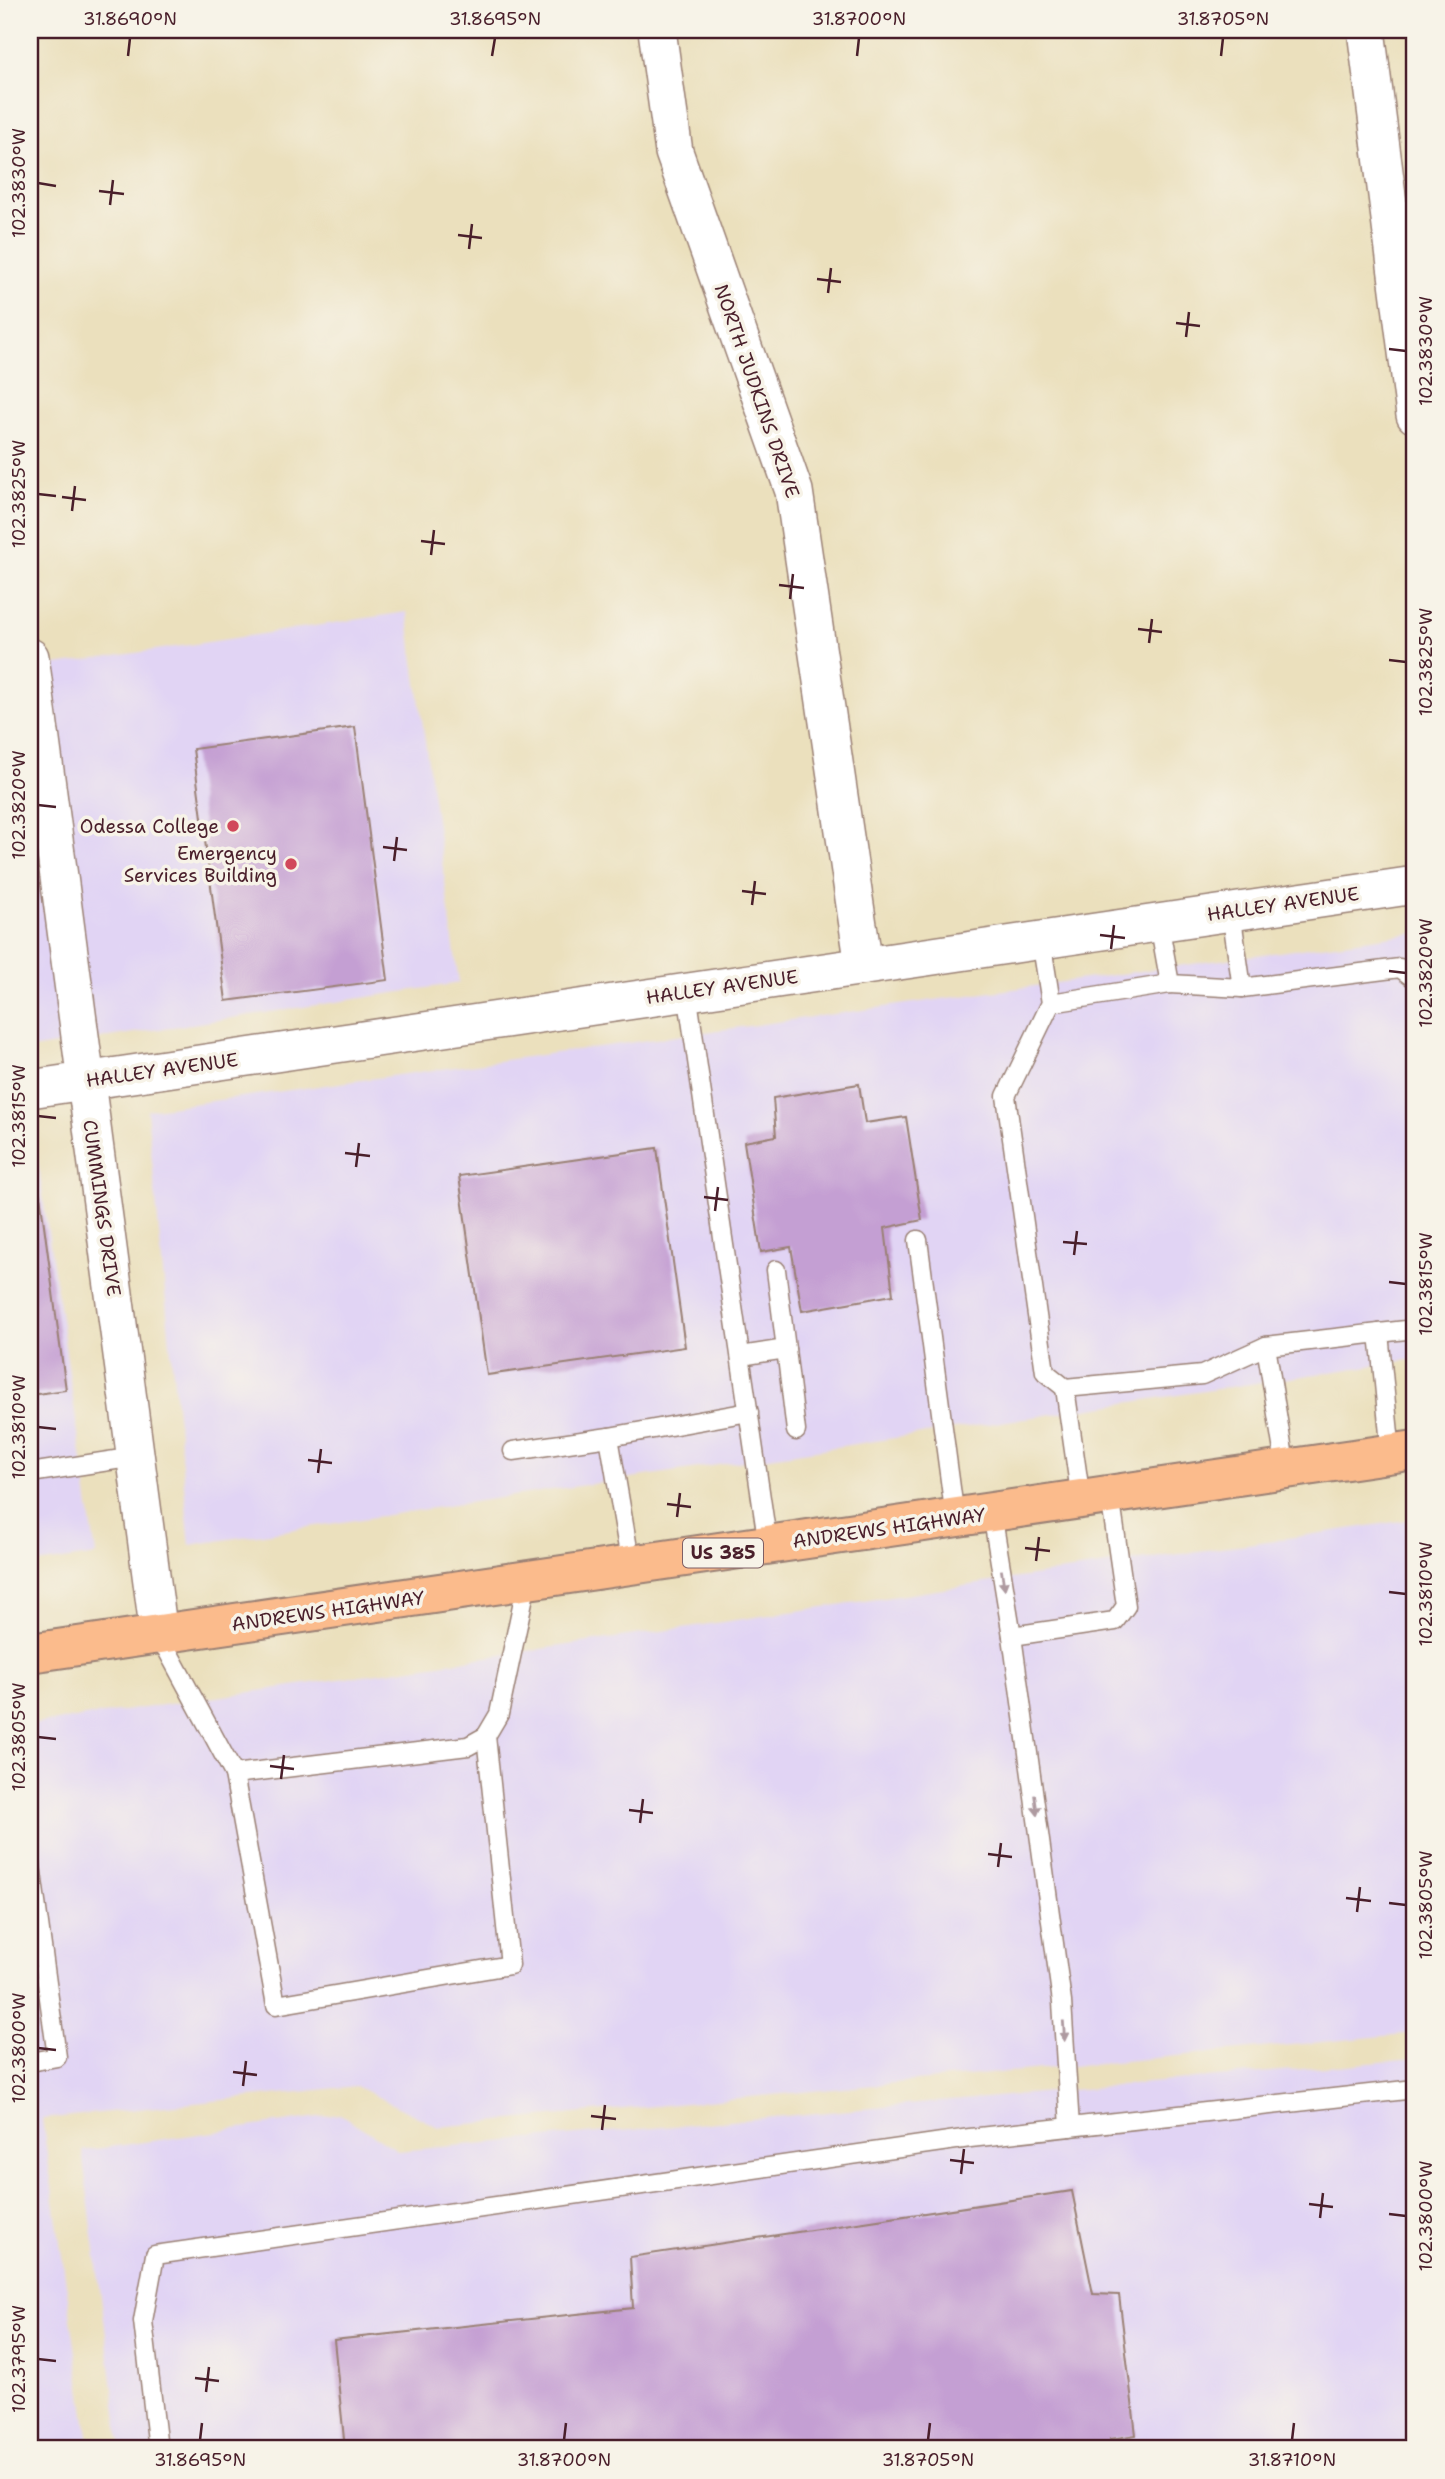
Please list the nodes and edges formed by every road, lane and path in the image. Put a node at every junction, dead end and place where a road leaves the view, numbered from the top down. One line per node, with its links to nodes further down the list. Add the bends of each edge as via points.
1 (657, 30): 10 (street, NORTH JUDKINS DRIVE, via 674,152 794,491)
2 (1366, 30): 3 (street)
3 (1415, 415)
4 (30, 657): 5 (street, CUMMINGS DRIVE)
5 (38, 784): 16 (street, CUMMINGS DRIVE)
6 (1415, 885): 7 (street, HALLEY AVENUE)
7 (1231, 912): 8 (street, HALLEY AVENUE); 13 (lane)
8 (1159, 923): 9 (street, HALLEY AVENUE); 12 (lane)
9 (1041, 940): 10 (street, HALLEY AVENUE); 15 (lane)
10 (864, 966): 14 (street, HALLEY AVENUE)
11 (1415, 979): 13 (lane, via 1400,968)
12 (1170, 984): 13 (lane); 15 (lane)
13 (1242, 988)
14 (687, 992): 16 (street, HALLEY AVENUE); 24 (lane)
15 (1051, 1003): 25 (lane, via 1006,1097 1045,1372)
16 (85, 1081): 17 (street, HALLEY AVENUE); 31 (street, CUMMINGS DRIVE)
17 (30, 1089)
18 (918, 1240): 36 (lane)
19 (776, 1270): 23 (lane)
20 (1415, 1329): 21 (lane)
21 (1379, 1332): 22 (lane); 30 (lane)
22 (1266, 1346): 25 (lane, via 1202,1375); 32 (lane)
23 (786, 1349): 24 (lane); 27 (lane)
24 (741, 1356): 26 (lane)
25 (1065, 1388): 34 (lane)
26 (749, 1412): 28 (lane); 37 (lane)
27 (796, 1431)
28 (609, 1437): 29 (lane); 38 (lane)
29 (513, 1451)
30 (1403, 1452): 32 (main road, ANDREWS HIGHWAY / US 385)
31 (135, 1457): 33 (lane); 40 (street, CUMMINGS DRIVE)
32 (1286, 1470): 34 (main road, ANDREWS HIGHWAY / US 385)
33 (30, 1474)
34 (1096, 1498): 35 (main road, ANDREWS HIGHWAY / US 385); 41 (lane, via 1126,1606 1115,1621)
35 (992, 1513): 36 (main road, ANDREWS HIGHWAY / US 385); 41 (lane, one-way to 41)
36 (954, 1518): 37 (main road, ANDREWS HIGHWAY / US 385)
37 (768, 1546): 38 (main road, ANDREWS HIGHWAY / US 385)
38 (631, 1566): 39 (main road, ANDREWS HIGHWAY / US 385)
39 (527, 1581): 40 (main road, ANDREWS HIGHWAY / US 385); 43 (lane, via 499,1714)
40 (159, 1635): 42 (main road, ANDREWS HIGHWAY / US 385); 44 (lane)
41 (1012, 1636): 48 (lane, one-way to 48, via 1062,2002)
42 (30, 1653)
43 (486, 1736): 44 (lane, via 468,1746); 44 (lane, via 510,1965 276,2005)
44 (234, 1774)
45 (30, 1858): 46 (lane, via 57,2057)
46 (30, 2062)
47 (1415, 2089): 48 (lane)
48 (1070, 2127): 49 (lane, via 155,2255 143,2321)
49 (158, 2449)

